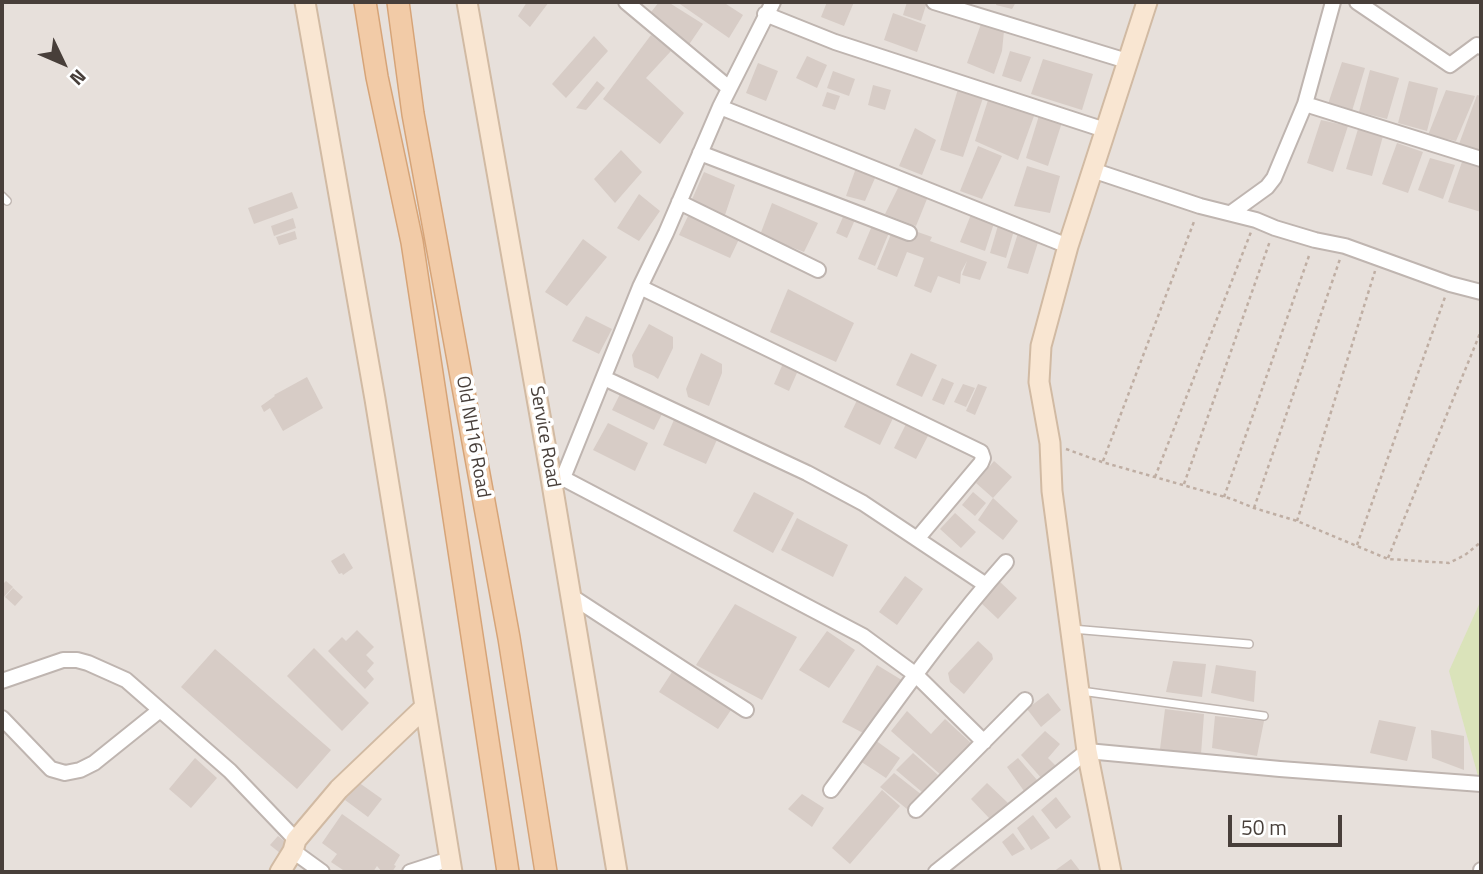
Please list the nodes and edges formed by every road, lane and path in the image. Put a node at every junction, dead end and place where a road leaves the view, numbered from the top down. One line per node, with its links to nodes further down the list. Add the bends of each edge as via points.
1 (305, 2): 57 (street)
2 (365, 2): 72 (main road, Old NH16 Road, via 412,242)
3 (398, 2): 73 (main road, Old NH16 Road, via 413,114 509,638)
4 (467, 2): 38 (street, Service Road)
5 (626, 2): 13 (street)
6 (934, 2): 12 (street)
7 (1147, 2): 12 (street)
8 (1333, 2): 14 (street)
9 (1357, 2): 11 (street, via 1450,65 1477,45)
10 (769, 8): 13 (street); 16 (street, via 835,41)
11 (1481, 47)
12 (1127, 61): 16 (street)
13 (729, 88): 15 (street)
14 (1305, 104): 18 (street); 22 (street, via 1274,178)
15 (719, 107): 17 (street); 27 (street)
16 (1105, 130): 19 (street)
17 (700, 153): 20 (street); 25 (street)
18 (1481, 159)
19 (1092, 170): 21 (street); 27 (street)
20 (679, 202): 30 (street); 32 (street)
21 (1200, 206): 22 (street); 37 (path)
22 (1231, 213): 23 (street)
23 (1256, 220): 24 (street); 39 (path)
24 (1275, 228): 26 (street); 40 (path)
25 (909, 233)
26 (1315, 240): 28 (street); 41 (path)
27 (1068, 246): 36 (street, via 1041,346 1040,382)
28 (1345, 246): 29 (street); 42 (path)
29 (1379, 258): 31 (street); 43 (path)
30 (818, 270)
31 (1450, 284): 33 (street); 46 (path)
32 (640, 287): 35 (street); 44 (street, via 981,453 981,463)
33 (1481, 292)
34 (1481, 331): 47 (path)
35 (604, 378): 38 (street); 44 (street, via 807,472)
36 (1050, 443): 37 (path); 51 (street)
37 (1102, 462): 39 (path)
38 (556, 475): 50 (street, Service Road); 53 (street, via 863,636)
39 (1155, 477): 40 (path)
40 (1184, 484): 41 (path)
41 (1224, 497): 42 (path)
42 (1254, 508): 43 (path)
43 (1297, 522): 46 (path)
44 (917, 539): 49 (street)
45 (1481, 542): 47 (path, via 1449,563)
46 (1356, 545): 47 (path)
47 (1388, 559)
48 (1006, 562): 49 (street)
49 (986, 585): 53 (street)
50 (571, 596): 59 (street); 74 (street, Service Road)
51 (1070, 629): 52 (lane); 55 (street)
52 (1250, 644)
53 (916, 675): 62 (street); 65 (street)
54 (2, 681): 58 (street, via 63,660 77,660 126,681)
55 (1079, 691): 60 (lane); 63 (street)
56 (1025, 700): 62 (street)
57 (425, 707): 67 (street, via 339,789); 68 (street)
58 (160, 710): 61 (street, via 94,763 65,773 51,769); 67 (street, via 230,771)
59 (746, 710)
60 (1264, 716)
61 (2, 718)
62 (984, 742): 66 (street)
63 (1087, 751): 64 (street); 75 (street); 76 (street)
64 (1481, 784)
65 (831, 790)
66 (916, 810)
67 (295, 846): 69 (street); 70 (street)
68 (451, 866): 71 (street)
69 (280, 872)
70 (322, 872)
71 (410, 872)
72 (508, 872)
73 (546, 872)
74 (617, 872)
75 (936, 872)
76 (1111, 872)

